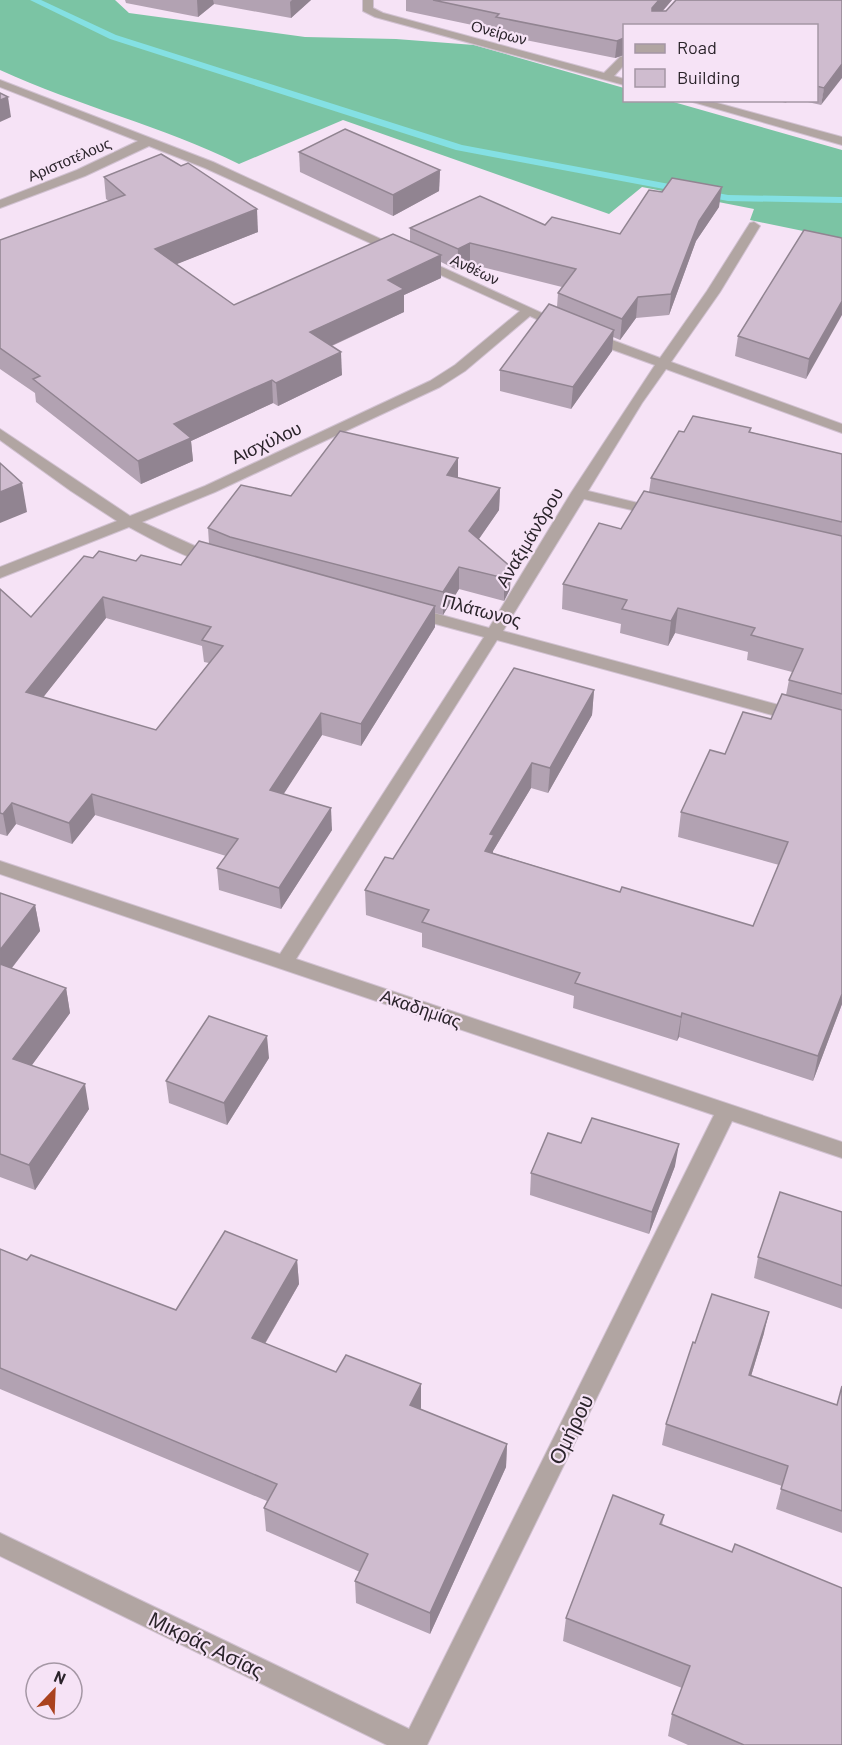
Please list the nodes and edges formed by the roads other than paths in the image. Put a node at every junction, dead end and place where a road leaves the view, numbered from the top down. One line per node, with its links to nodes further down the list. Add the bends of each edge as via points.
1 (368, 4): 3 (street, Ονείρων, via 379,15)
2 (623, 60): 3 (street)
3 (607, 77): 4 (street, Ονείρων)
4 (623, 82)
5 (0, 83): 7 (street, Ανθέων)
6 (698, 102): 8 (street)
7 (149, 141): 9 (street, Αριστοτέλους); 11 (street, Ανθέων)
8 (842, 141)
9 (0, 204)
10 (754, 226): 12 (street, Αναξιμάνδρου)
11 (528, 311): 12 (street, Ανθέων); 17 (street, Αισχύλου, via 435,384 272,461)
12 (663, 364): 13 (street, Ανθέων); 15 (street, Αναξιμάνδρου)
13 (842, 429)
14 (0, 433): 17 (street)
15 (578, 493): 16 (street); 21 (street, Αναξιμάνδρου)
16 (670, 514)
17 (129, 522): 18 (street, via 183,549); 19 (street, Αισχύλου)
18 (226, 564)
19 (0, 573)
20 (393, 607): 21 (street, Πλάτωνος)
21 (494, 633): 22 (street, Πλάτωνος); 24 (street, Αναξιμάνδρου)
22 (842, 728)
23 (0, 867): 24 (street, Ακαδημίας)
24 (285, 962): 25 (street, Ακαδημίας)
25 (726, 1113): 26 (street, Ακαδημίας); 28 (street, Ομήρου)
26 (842, 1150)
27 (0, 1544): 28 (street, Μικράς Ασίας)
28 (414, 1745)

